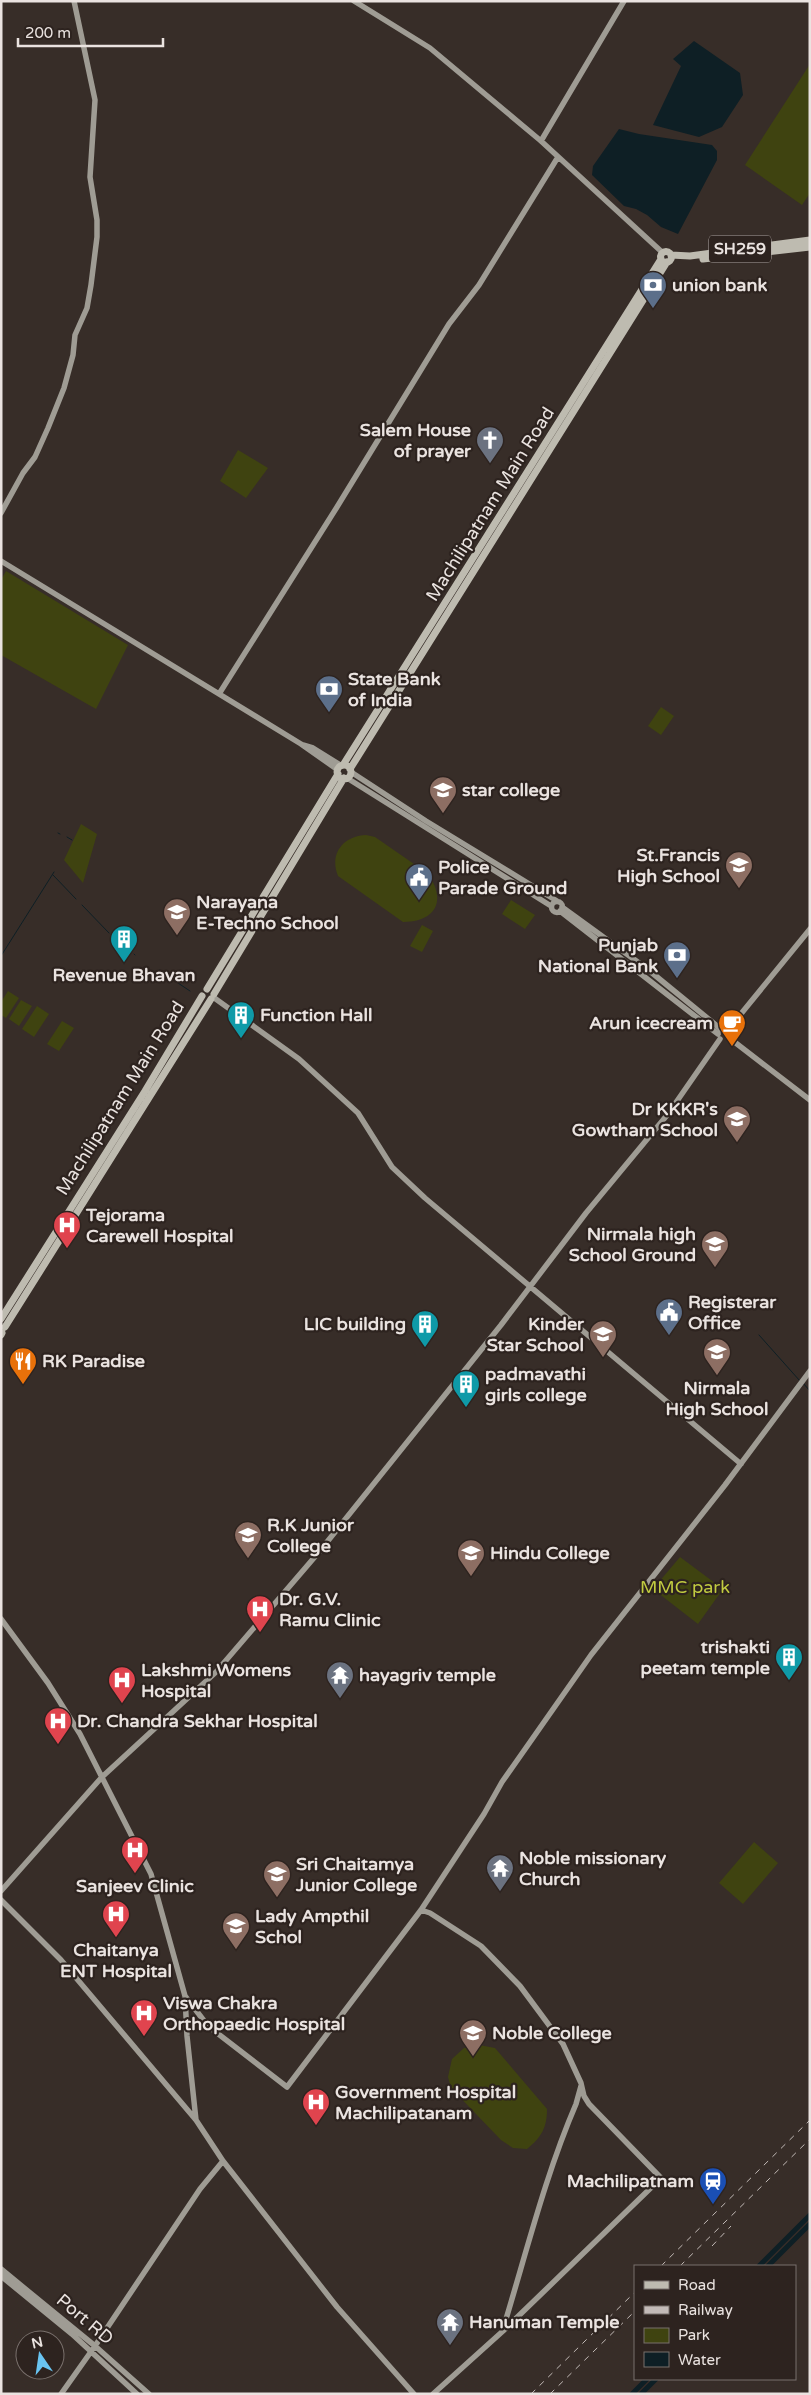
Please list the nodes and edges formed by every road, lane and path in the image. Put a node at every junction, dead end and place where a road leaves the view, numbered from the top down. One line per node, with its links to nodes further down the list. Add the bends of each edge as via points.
1 (74, 1): 9 (street, via 94,100 90,177 97,237 91,285 87,308 75,334 64,388 34,457)
2 (354, 1): 4 (street, via 430,48)
3 (624, 1): 4 (street)
4 (541, 141): 5 (street)
5 (558, 157): 8 (street); 11 (street, via 479,285 449,324)
6 (810, 240): 8 (main road, SH259)
7 (810, 247): 8 (main road, SH259, via 690,261)
8 (666, 258): 12 (main road, Machilipatnam Main Road)
9 (1, 514)
10 (1, 561): 11 (street)
11 (219, 694): 12 (street)
12 (344, 771): 13 (street); 14 (street); 17 (main road, Machilipatnam Main Road); 19 (main road, Machilipatnam Main Road)
13 (557, 901): 14 (street); 15 (street)
14 (551, 906): 15 (street, via 554,912)
15 (561, 909): 20 (street, via 646,968)
16 (810, 929): 20 (street)
17 (207, 989): 18 (main road, Machilipatnam Main Road); 19 (main road)
18 (202, 996): 19 (main road, Machilipatnam Main Road, via 205,1000); 22 (main road, Machilipatnam Main Road)
19 (213, 997): 22 (main road, Machilipatnam Main Road); 23 (street, via 299,1059 325,1082 362,1118 392,1167)
20 (723, 1034): 21 (street); 23 (street, via 668,1114)
21 (810, 1100)
22 (46, 1254): 24 (main road, Machilipatnam Main Road); 25 (main road, Machilipatnam Main Road)
23 (530, 1285): 27 (street); 29 (street, via 320,1552 216,1672)
24 (1, 1319)
25 (2, 1330)
26 (810, 1371): 27 (street)
27 (741, 1464): 32 (street, via 560,1699 502,1782)
28 (1, 1618): 29 (street, via 48,1682)
29 (102, 1777): 30 (street); 33 (street, via 151,1874)
30 (1, 1891)
31 (1, 1900): 35 (street, via 61,1960)
32 (421, 1910): 33 (street, via 287,2087 208,2026); 34 (street, via 481,1946 502,1967 542,2012 563,2044)
33 (186, 1996): 35 (street)
34 (581, 2083): 39 (street, via 538,2206); 39 (street, via 589,2104 660,2178)
35 (196, 2120): 36 (street)
36 (224, 2162): 40 (street, via 200,2189); 44 (street, via 337,2307)
37 (1, 2269): 40 (street, Port RD)
38 (1, 2276): 40 (street)
39 (502, 2331): 45 (street)
40 (93, 2349): 41 (street); 42 (street); 43 (street, Port RD)
41 (61, 2394)
42 (137, 2394)
43 (149, 2394)
44 (414, 2394)
45 (434, 2394)

